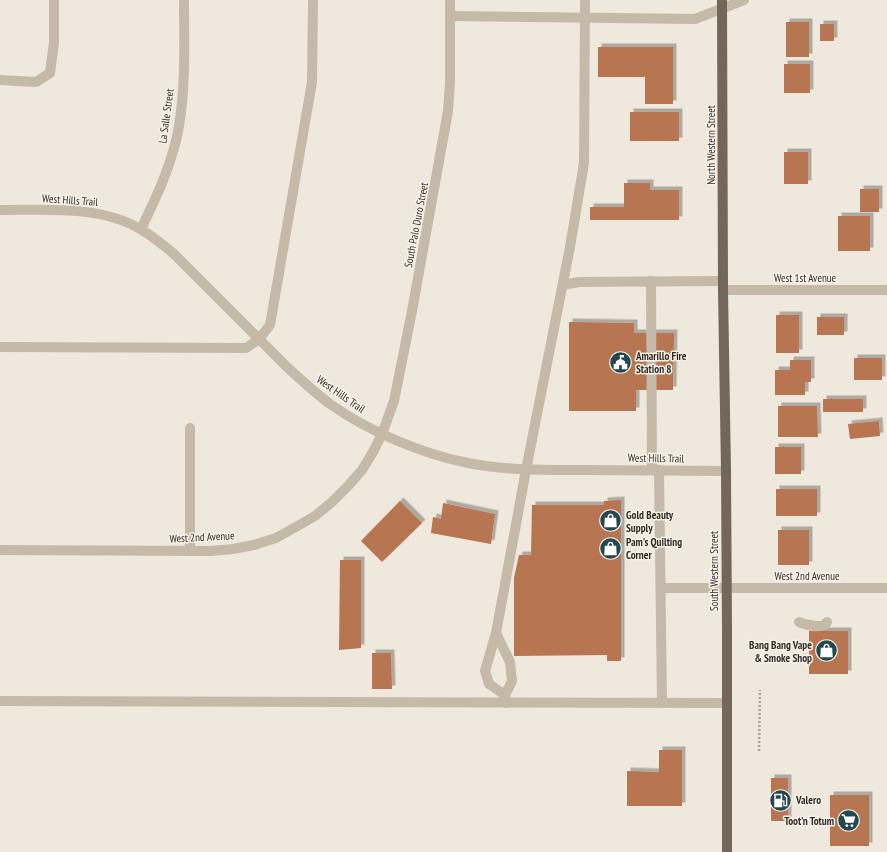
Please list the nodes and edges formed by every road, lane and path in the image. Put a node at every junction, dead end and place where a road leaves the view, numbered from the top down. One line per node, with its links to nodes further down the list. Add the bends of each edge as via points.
1 (54, 0): 10 (street, via 54,42 50,73 36,82)
2 (184, 0): 12 (street, La Salle Street, via 184,70 179,126 165,177)
3 (312, 0): 17 (street, via 312,82 270,325)
4 (450, 0): 8 (street, South Palo Duro Street)
5 (585, 0): 9 (street)
6 (744, 0): 7 (street)
7 (722, 4): 9 (street, via 695,19); 15 (main road, North Western Street)
8 (450, 16): 9 (street); 20 (street, South Palo Duro Street, via 450,83 445,132 396,394)
9 (585, 18): 14 (street, via 584,163)
10 (0, 80)
11 (0, 210): 12 (street, West Hills Trail, via 83,211 105,215)
12 (141, 229): 17 (street, West Hills Trail, via 174,254)
13 (650, 281): 14 (street, West 1st Avenue, via 578,282); 15 (street, West 1st Avenue); 22 (street)
14 (563, 285): 21 (street)
15 (723, 286): 16 (street, West 1st Avenue); 23 (main road, South Western Street)
16 (887, 290)
17 (259, 339): 18 (street, via 246,348); 20 (street, West Hills Trail, via 305,384 330,404)
18 (0, 347)
19 (190, 428): 25 (street)
20 (382, 434): 21 (street, West Hills Trail, via 437,455 468,463); 25 (street, West 2nd Avenue, via 362,470 315,516 276,538 254,545 233,549)
21 (526, 470): 22 (street, West Hills Trail); 31 (street)
22 (655, 470): 23 (street, West Hills Trail); 26 (street)
23 (726, 471): 27 (main road, South Western Street)
24 (0, 550): 25 (street, West 2nd Avenue)
25 (190, 551)
26 (661, 588): 27 (street, West 2nd Avenue); 35 (street)
27 (726, 588): 28 (street, West 2nd Avenue); 36 (main road, South Western Street)
28 (887, 588)
29 (799, 622): 30 (street, via 808,626 822,626)
30 (826, 622)
31 (496, 633): 33 (street, via 510,662 512,681); 33 (street, via 485,671 489,684)
32 (760, 690): 37 (path)
33 (505, 699): 34 (street); 35 (street)
34 (0, 701)
35 (662, 703): 36 (street)
36 (727, 703): 38 (main road, South Western Street)
37 (759, 751)
38 (727, 852)

